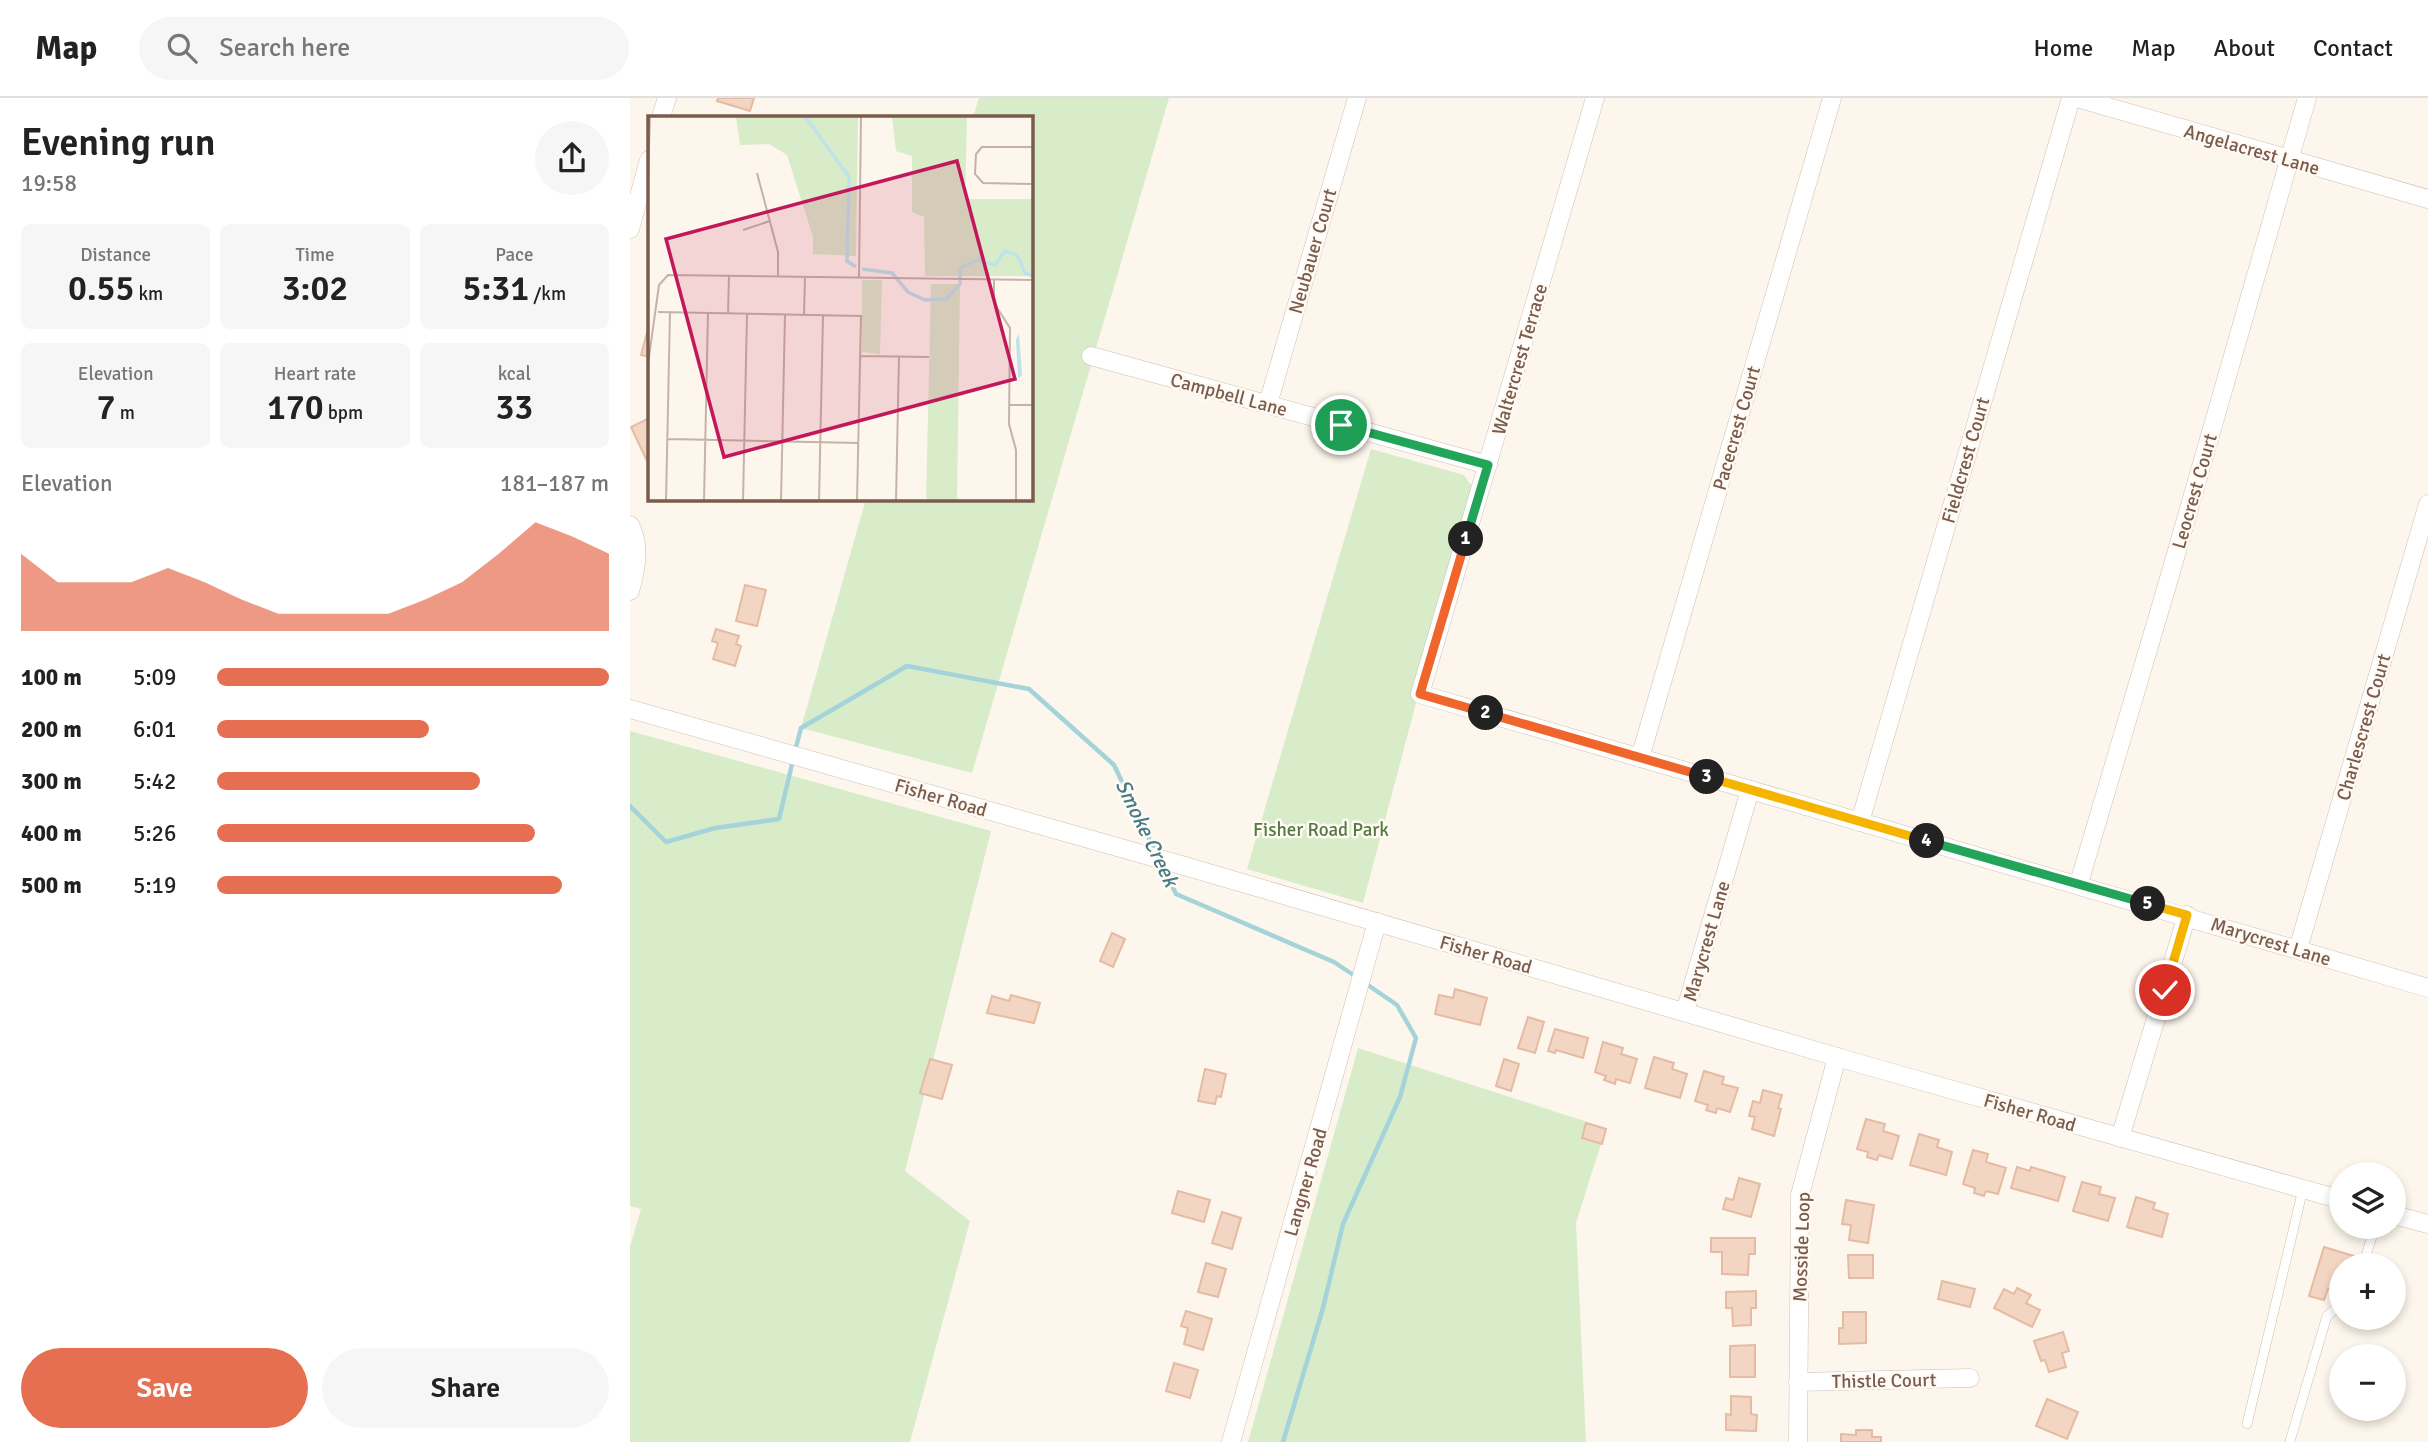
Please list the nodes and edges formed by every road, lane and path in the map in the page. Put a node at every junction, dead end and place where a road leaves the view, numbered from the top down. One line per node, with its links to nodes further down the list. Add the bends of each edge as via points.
1 (667, 98): 8 (street)
2 (1357, 98): 14 (street, Neubauer Court)
3 (1595, 98): 15 (street, Waltercrest Terrace)
4 (1832, 98): 21 (street, Pacecrest Court)
5 (2071, 98): 23 (street, Fieldcrest Court)
6 (2077, 98): 9 (street, Angelacrest Lane)
7 (2307, 98): 9 (street, Leocrest Court)
8 (661, 116)
9 (2289, 159): 11 (street, Angelacrest Lane); 24 (street, Leocrest Court)
10 (648, 164): 12 (street)
11 (2428, 199)
12 (630, 229)
13 (1091, 356): 14 (street, Campbell Lane)
14 (1268, 404): 15 (street, Campbell Lane)
15 (1488, 465): 19 (street, Waltercrest Terrace, via 1420,694)
16 (2428, 504): 27 (street, Charlescrest Court)
17 (630, 526): 18 (street, via 637,567)
18 (630, 591)
19 (1467, 708): 21 (street, Marycrest Lane)
20 (630, 709): 26 (street, Fisher Road)
21 (1640, 758): 22 (street, Marycrest Lane)
22 (1749, 790): 23 (street, Marycrest Lane); 29 (street, Marycrest Lane)
23 (1860, 822): 24 (street, Marycrest Lane)
24 (2079, 883): 25 (street, Marycrest Lane)
25 (2187, 915): 27 (street, Marycrest Lane); 31 (street)
26 (1377, 922): 29 (street, Fisher Road); 41 (street, Langner Road)
27 (2298, 949): 28 (street, Marycrest Lane)
28 (2428, 988)
29 (1685, 1012): 30 (street, Fisher Road)
30 (1837, 1057): 31 (street, Fisher Road); 38 (street, Mosside Loop, via 1800,1195)
31 (2120, 1138): 32 (street, Fisher Road)
32 (2303, 1189): 33 (street, Fisher Road); 39 (lane)
33 (2329, 1196)
34 (2406, 1218): 35 (street)
35 (2428, 1224)
36 (2329, 1316): 40 (lane)
37 (1970, 1378): 38 (street, Thistle Court)
38 (1798, 1382): 42 (street, Mosside Loop)
39 (2247, 1424)
40 (2290, 1441)
41 (1231, 1442)
42 (1798, 1442)

